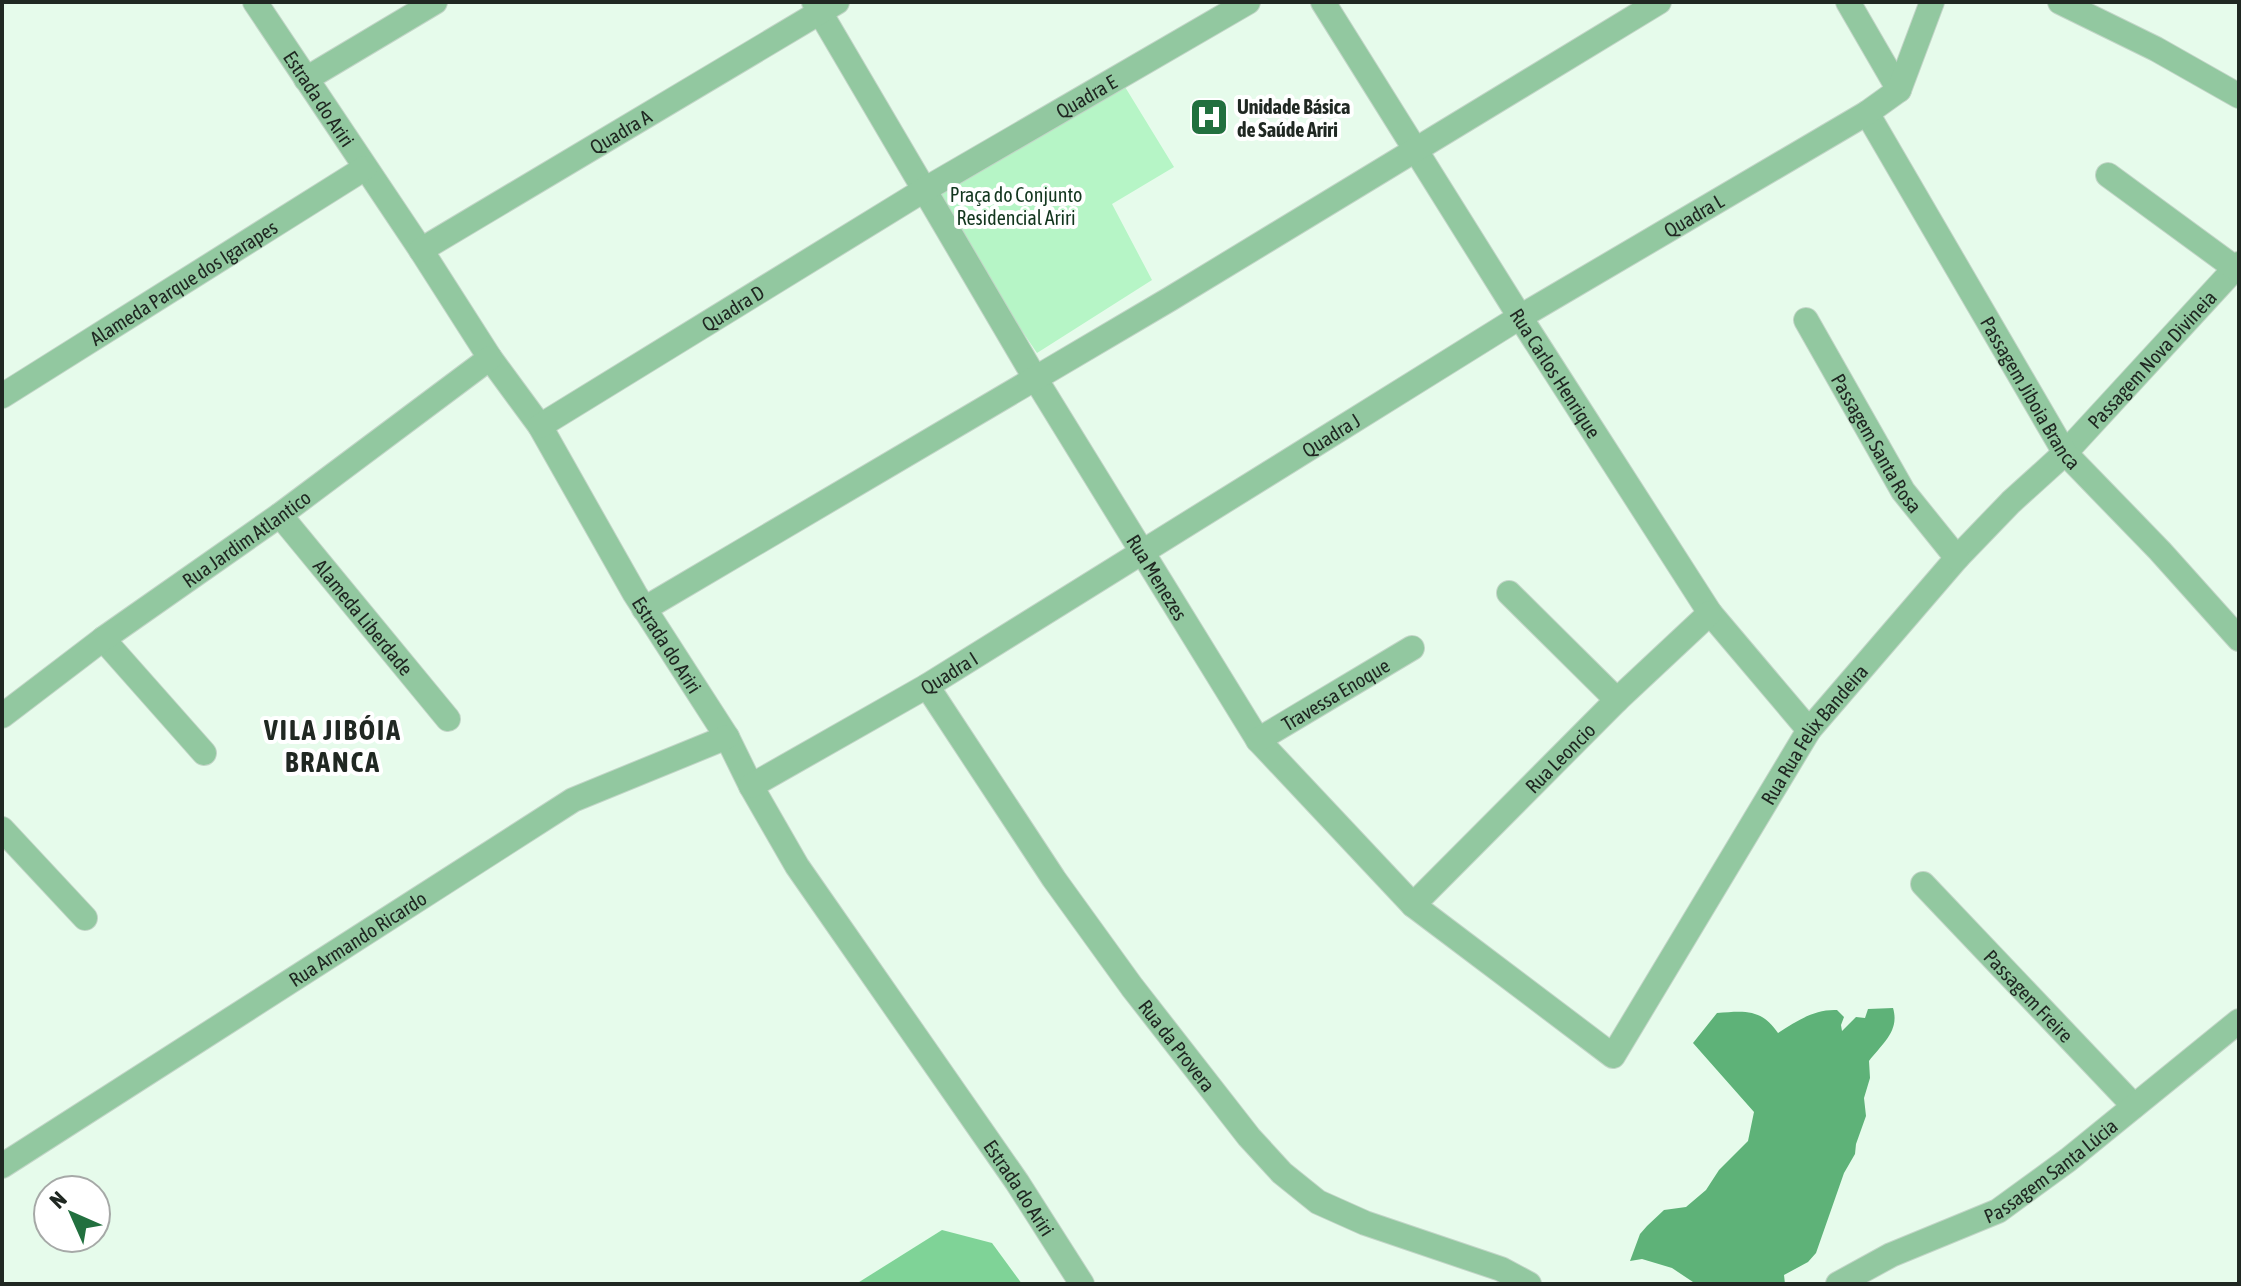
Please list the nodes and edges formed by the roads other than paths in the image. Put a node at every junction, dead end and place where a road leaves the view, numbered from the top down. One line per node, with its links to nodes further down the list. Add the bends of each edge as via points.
1 (255, 2): 10 (street, Estrada do Ariri)
2 (435, 2): 10 (street)
3 (1248, 2): 17 (street, Quadra E)
4 (1323, 2): 14 (street, Rua Carlos Henrique)
5 (1659, 2): 14 (street)
6 (1848, 2): 11 (street)
7 (1932, 2): 11 (street)
8 (2060, 2): 12 (street)
9 (824, 5): 17 (street, Rua Menezes); 18 (street, Quadra A)
10 (306, 79): 15 (street, Estrada do Ariri)
11 (1899, 90): 13 (street, Quadra L)
12 (2239, 96)
13 (1867, 113): 20 (street, Quadra L); 26 (street, Passagem Jiboia Branca)
14 (1414, 149): 20 (street, Rua Carlos Henrique); 23 (street)
15 (365, 168): 18 (street, Estrada do Ariri); 24 (street, Alameda Parque dos Igarapes)
16 (2108, 175): 19 (street)
17 (924, 190): 23 (street, Rua Menezes); 25 (street, Quadra D)
18 (421, 250): 22 (street, Estrada do Ariri)
19 (2238, 268): 26 (street, Passagem Nova Divineia)
20 (1520, 317): 28 (street, Quadra J); 32 (street, Rua Carlos Henrique)
21 (1806, 320): 29 (street, Passagem Santa Rosa, via 1903,491)
22 (490, 358): 25 (street, Estrada do Ariri); 27 (street, Rua Jardim Atlantico)
23 (1035, 378): 28 (street, Rua Menezes); 31 (street)
24 (2, 396)
25 (540, 426): 31 (street, Estrada do Ariri)
26 (2065, 453): 29 (street, Rua Rua Felix Bandeira); 34 (street, Passagem Jiboia Branca)
27 (280, 515): 33 (street, Rua Jardim Atlantico); 39 (street, Alameda Liberdade)
28 (1142, 552): 36 (street, Quadra I); 42 (street, Rua Menezes)
29 (1957, 558): 40 (street, Rua Rua Felix Bandeira)
30 (1509, 593): 37 (street)
31 (644, 609): 41 (street, Estrada do Ariri)
32 (1710, 613): 37 (street, Rua Leoncio); 40 (street, Rua Carlos Henrique)
33 (103, 639): 38 (street, Rua Jardim Atlantico); 43 (street)
34 (2239, 639)
35 (1412, 648): 42 (street, Travessa Enoque)
36 (927, 686): 44 (street, Quadra I); 54 (street, Rua da Provera, via 1132,987 1282,1173 1318,1202)
37 (1617, 700): 47 (street, Rua Leoncio)
38 (2, 716)
39 (448, 719)
40 (1809, 730): 50 (street, Rua Rua Felix Bandeira)
41 (727, 737): 44 (street, Estrada do Ariri); 52 (street, Rua Armando Ricardo, via 573,800)
42 (1258, 740): 47 (street, Rua Menezes)
43 (204, 753)
44 (751, 786): 53 (street, Estrada do Ariri, via 797,866)
45 (2, 829): 48 (street)
46 (1923, 884): 51 (street, Passagem Freire)
47 (1413, 905): 50 (street, Rua Menezes)
48 (85, 918)
49 (2239, 1021): 51 (street, Passagem Santa Lúcia)
50 (1613, 1056)
51 (2134, 1106): 55 (street, Passagem Santa Lúcia, via 1998,1211 1891,1255)
52 (2, 1166)
53 (1082, 1284)
54 (1529, 1284)
55 (1838, 1284)

